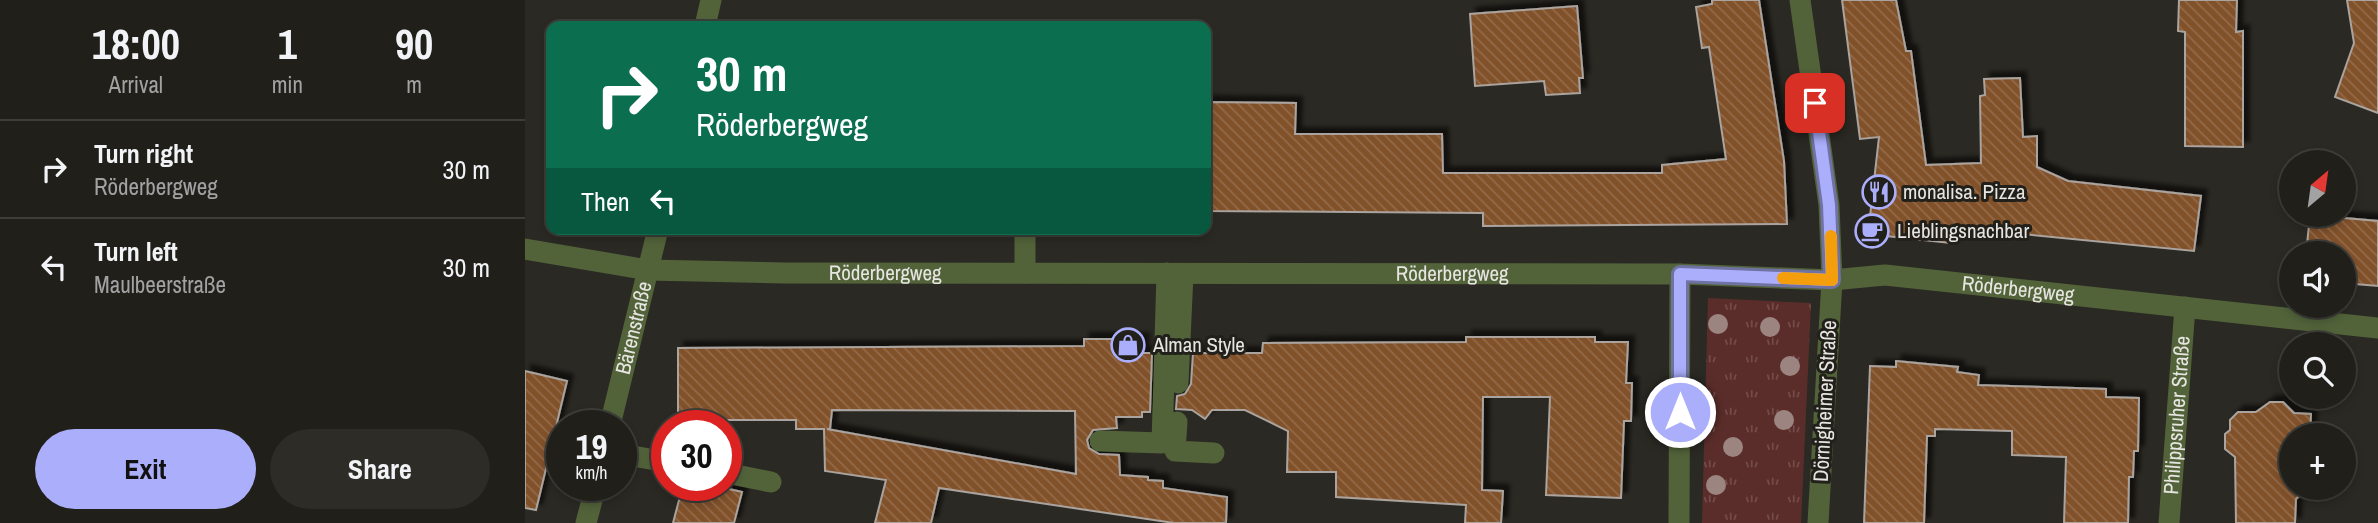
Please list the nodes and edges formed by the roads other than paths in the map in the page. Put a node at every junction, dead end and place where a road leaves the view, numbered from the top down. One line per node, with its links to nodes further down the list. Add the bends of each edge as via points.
1 (712, 0): 3 (street)
2 (1800, 0): 11 (street, Dörnigheimer Straße, via 1829,205)
3 (706, 21)
4 (656, 235): 7 (street, Bärenstraße)
5 (1025, 235): 8 (street)
6 (525, 249): 7 (street, Röderbergweg)
7 (648, 270): 8 (street, Röderbergweg); 14 (street, Bärenstraße)
8 (1025, 273): 9 (street, Röderbergweg)
9 (1175, 274): 10 (street, Röderbergweg); 15 (street, via 1162,443); 16 (street, via 1175,451)
10 (1680, 274): 11 (street, Röderbergweg); 21 (street)
11 (1832, 280): 12 (street, Röderbergweg, via 1885,275); 22 (street, Dörnigheimer Straße)
12 (2185, 307): 13 (street, Röderbergweg); 23 (street, Philippsruher Straße)
13 (2378, 328)
14 (614, 410)
15 (1100, 441)
16 (1214, 453)
17 (742, 476): 18 (street)
18 (771, 482)
19 (592, 501): 20 (street)
20 (586, 523)
21 (1679, 523)
22 (1818, 523)
23 (2169, 523)

